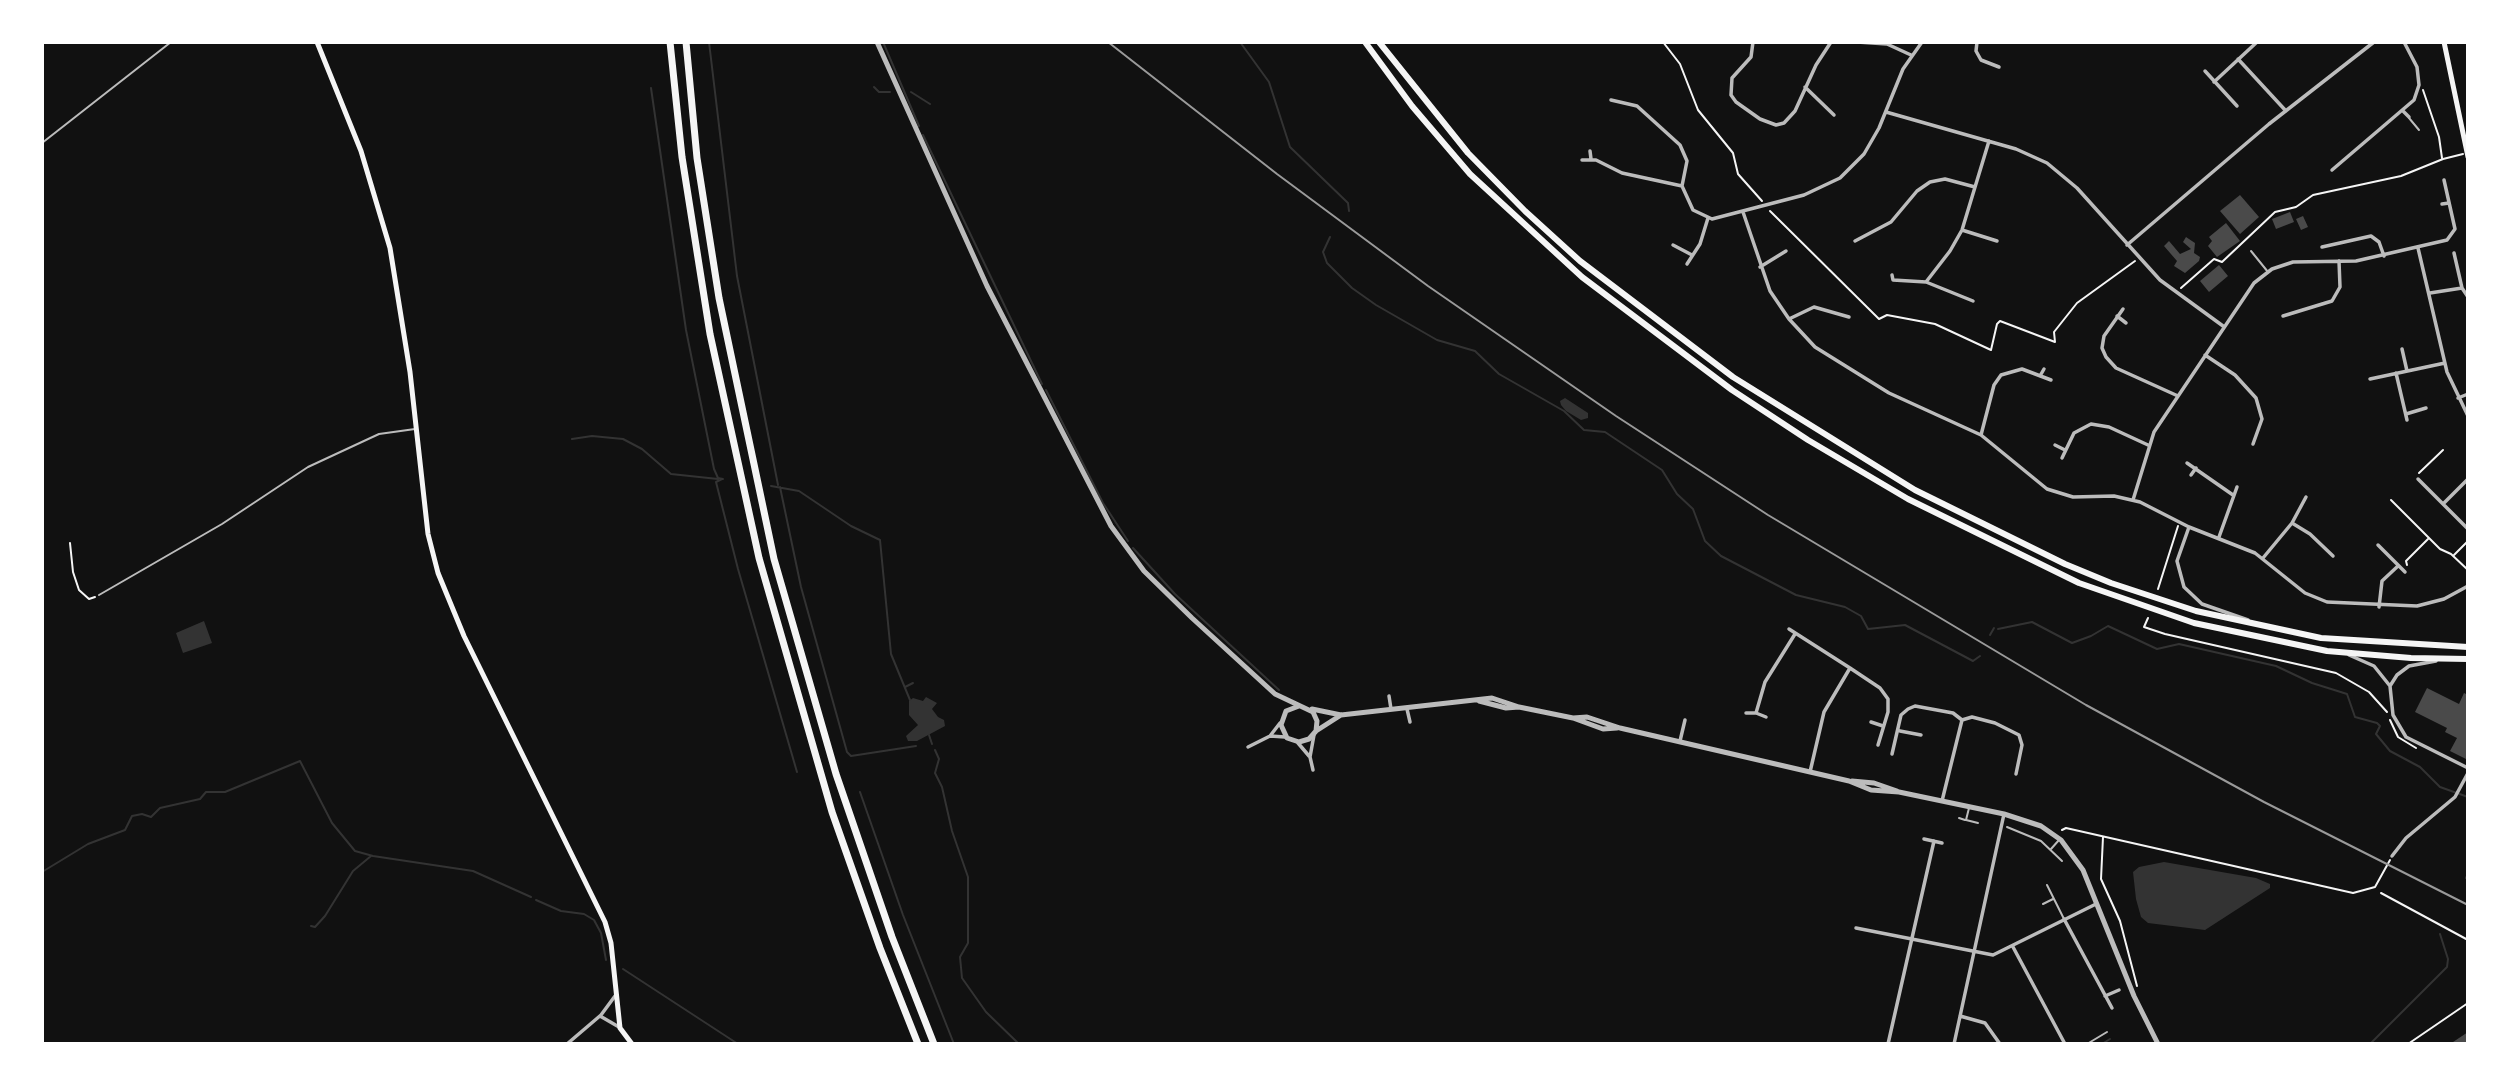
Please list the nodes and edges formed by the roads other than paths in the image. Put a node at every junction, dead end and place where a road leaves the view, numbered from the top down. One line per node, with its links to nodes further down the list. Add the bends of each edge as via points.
1 (170, 42): 34 (lane)
2 (317, 42): 94 (main road, via 361,151 386,233 400,301)
3 (670, 42): 198 (highway, via 682,157 708,322 756,546 832,812)
4 (686, 42): 199 (highway, via 697,158 722,312 774,559 839,785)
5 (877, 42): 132 (street, via 987,286 1104,515 1156,584)
6 (1365, 42): 127 (main road, via 1440,140 1537,239 1676,350 1808,440 1954,524 2098,591 2221,630)
7 (1379, 42): 124 (main road, via 1462,146 1538,223 1661,324 1788,414 1915,490 2065,564 2173,605)
8 (1753, 42): 22 (street, via 1751,57 1731,82 1736,102 1764,121 1780,124 1795,111)
9 (1831, 42): 22 (street)
10 (1857, 42): 17 (street, via 1887,44)
11 (1922, 42): 17 (street)
12 (1977, 42): 19 (street, via 1981,60)
13 (2257, 42): 18 (street)
14 (2374, 42): 28 (street)
15 (2404, 42): 29 (street, via 2415,60 2419,85 2414,100)
16 (2444, 42): 36 (main road)
17 (1911, 55): 27 (street)
18 (2238, 59): 21 (street); 28 (street)
19 (1999, 67)
20 (2205, 71): 21 (street)
21 (2214, 82): 26 (street)
22 (1805, 87): 30 (street)
23 (1618, 94): 25 (street)
24 (1611, 100): 25 (street)
25 (1618, 100): 41 (street, via 1645,111 1680,145 1686,161)
26 (2237, 106)
27 (1885, 111): 33 (street); 45 (street, via 1871,145 1846,173 1818,189)
28 (2286, 111): 53 (street)
29 (2403, 111): 31 (street); 39 (street)
30 (1834, 115)
31 (2409, 117): 32 (lane)
32 (2419, 130)
33 (1989, 141): 42 (street); 53 (street, via 2032,155 2059,172)
34 (42, 143)
35 (1590, 151): 37 (street)
36 (2468, 155)
37 (1591, 159): 38 (street); 41 (street, via 1622,173)
38 (1582, 160)
39 (2332, 170)
40 (2444, 180): 43 (street)
41 (1682, 186): 46 (street, via 1689,204)
42 (1975, 187): 47 (street); 48 (street, via 1945,179 1930,182 1891,222)
43 (2449, 203): 44 (street); 55 (street, via 2453,235)
44 (2442, 204)
45 (1743, 212): 46 (street); 63 (street)
46 (1708, 218): 59 (street)
47 (1962, 230): 50 (street); 66 (street)
48 (1861, 238): 49 (street); 51 (street)
49 (1855, 241)
50 (1997, 241)
51 (1863, 244)
52 (1673, 245): 59 (street)
53 (2126, 245): 77 (street, via 2173,291)
54 (2322, 247): 60 (street, via 2371,236 2378,240)
55 (2418, 248): 60 (street); 68 (street)
56 (1786, 251): 63 (street)
57 (2251, 251): 64 (lane)
58 (2454, 253): 67 (street)
59 (1692, 255): 62 (street)
60 (2384, 256): 61 (street)
61 (2339, 261): 64 (street, via 2298,261); 73 (street, via 2340,287 2332,301)
62 (1687, 264)
63 (1760, 267): 75 (street)
64 (2268, 272): 77 (street, via 2247,291)
65 (1892, 275): 66 (street, via 1893,280)
66 (1926, 282): 70 (street)
67 (2462, 288): 68 (street); 69 (street)
68 (2430, 293): 80 (street)
69 (2468, 297)
70 (1973, 301)
71 (2123, 309): 72 (street)
72 (2117, 316): 76 (street); 88 (street, via 2102,340 2107,359 2116,368)
73 (2283, 316)
74 (1849, 317): 75 (street, via 1814,307)
75 (1789, 319): 95 (street, via 1843,368)
76 (2126, 323)
77 (2223, 326): 79 (street)
78 (2402, 349): 82 (street)
79 (2205, 355): 88 (street); 96 (street, via 2235,375 2256,398 2262,419)
80 (2445, 363): 82 (street); 89 (street)
81 (2044, 369): 84 (street)
82 (2407, 371): 83 (street)
83 (2396, 373): 85 (street); 91 (street)
84 (2040, 376): 86 (street); 95 (street, via 2018,369 1999,377)
85 (2370, 379)
86 (2051, 380)
87 (2468, 394): 89 (street)
88 (2178, 396): 98 (street)
89 (2458, 398): 92 (street)
90 (2426, 408): 91 (street)
91 (2406, 414): 93 (street)
92 (2468, 415)
93 (2407, 420)
94 (416, 429): 121 (lane, via 379,435 308,467 222,524); 189 (main road, via 428,534 444,591 605,922)
95 (1981, 435): 109 (street, via 2055,493)
96 (2253, 444)
97 (2054, 445): 99 (street)
98 (2148, 445): 99 (street, via 2091,424 2074,433); 109 (street)
99 (2066, 450): 100 (street)
100 (2062, 458)
101 (2188, 463): 102 (street)
102 (2196, 468): 103 (street); 107 (street)
103 (2191, 475)
104 (2418, 479): 110 (street)
105 (2468, 479): 110 (street)
106 (2237, 487): 107 (street)
107 (2233, 495): 114 (street)
108 (2306, 497): 111 (street)
109 (2133, 500): 112 (street)
110 (2443, 504): 113 (street)
111 (2292, 523): 116 (street); 117 (street)
112 (2189, 527): 114 (street); 124 (street, via 2177,561 2186,591 2205,606)
113 (2467, 528)
114 (2218, 537): 117 (street)
115 (2378, 545): 118 (street)
116 (2333, 556)
117 (2263, 558): 122 (street, via 2297,588 2319,600)
118 (2399, 566): 119 (street); 122 (street, via 2382,581)
119 (2404, 571)
120 (2468, 586): 122 (street, via 2427,605)
121 (99, 595)
122 (2379, 607)
123 (1789, 629): 125 (street)
124 (2275, 630): 126 (main road, via 2373,643)
125 (1796, 634): 130 (street); 139 (street, via 1765,682)
126 (2468, 647)
127 (2341, 652): 128 (main road); 131 (street, via 2374,666)
128 (2445, 659): 129 (main road); 131 (street, via 2409,666)
129 (2468, 659)
130 (1850, 668): 148 (street, via 1885,695 1889,704); 162 (street, via 1824,712)
131 (2390, 687): 160 (street, via 2392,712 2403,734)
132 (1275, 694): 134 (street); 140 (street)
133 (1389, 696): 137 (street)
134 (1299, 706): 136 (street); 140 (street)
135 (1406, 707): 137 (street); 146 (street); 154 (street, via 1479,701 1587,717)
136 (1309, 708): 141 (street); 150 (street, via 1317,718)
137 (1391, 709): 141 (street)
138 (1746, 713): 139 (street)
139 (1756, 713): 142 (street)
140 (1284, 714): 145 (street)
141 (1341, 715): 150 (street)
142 (1766, 717)
143 (1685, 720): 154 (street)
144 (1962, 720): 149 (street, via 1953,713 1911,707 1901,715); 164 (street, via 1972,717 1995,723 2019,735 2022,745); 165 (street)
145 (1281, 722): 152 (street); 153 (street)
146 (1410, 722)
147 (1871, 722): 148 (street)
148 (1883, 726): 156 (street)
149 (1900, 731): 151 (street); 158 (street)
150 (1315, 732): 155 (street); 159 (street)
151 (1921, 735)
152 (1270, 736): 153 (street); 157 (street)
153 (1287, 738): 155 (street)
154 (1680, 741): 162 (street)
155 (1297, 742): 159 (street)
156 (1878, 745)
157 (1248, 747)
158 (1892, 754)
159 (1310, 757): 161 (street)
160 (2468, 768)
161 (1313, 770)
162 (1810, 772): 165 (street, via 1871,790)
163 (2468, 773): 177 (street, via 2458,792)
164 (2016, 774)
165 (1942, 801): 166 (street)
166 (1969, 807): 167 (street); 169 (lane)
167 (2004, 814): 173 (street, via 2032,822); 187 (street)
168 (1959, 818): 169 (lane)
169 (1966, 820): 170 (lane)
170 (1978, 822)
171 (2007, 827): 176 (lane)
172 (1924, 839): 174 (street)
173 (2060, 839): 176 (lane); 181 (street, via 2080,864)
174 (1934, 842): 175 (street); 185 (street)
175 (1942, 843)
176 (2051, 849): 178 (lane)
177 (2392, 856)
178 (2062, 860)
179 (2046, 886): 180 (lane)
180 (2053, 898): 182 (lane); 183 (lane)
181 (2098, 903): 183 (street); 205 (street)
182 (2043, 904)
183 (2064, 919): 186 (street); 190 (street)
184 (1856, 928): 185 (street)
185 (1912, 940): 187 (street); 200 (street)
186 (2013, 946): 187 (street, via 1993,955); 203 (street)
187 (1975, 953): 193 (street)
188 (2119, 990): 190 (street)
189 (617, 992): 192 (street); 194 (main road)
190 (2105, 996): 191 (street)
191 (2112, 1009)
192 (600, 1016): 194 (street); 196 (street)
193 (1960, 1016): 201 (street); 202 (street, via 1985,1023)
194 (620, 1028): 197 (main road)
195 (2107, 1032): 204 (lane)
196 (568, 1044)
197 (632, 1044)
198 (918, 1044)
199 (934, 1044)
200 (1888, 1044)
201 (1954, 1044)
202 (2000, 1044)
203 (2065, 1044)
204 (2087, 1044)
205 (2158, 1044)

